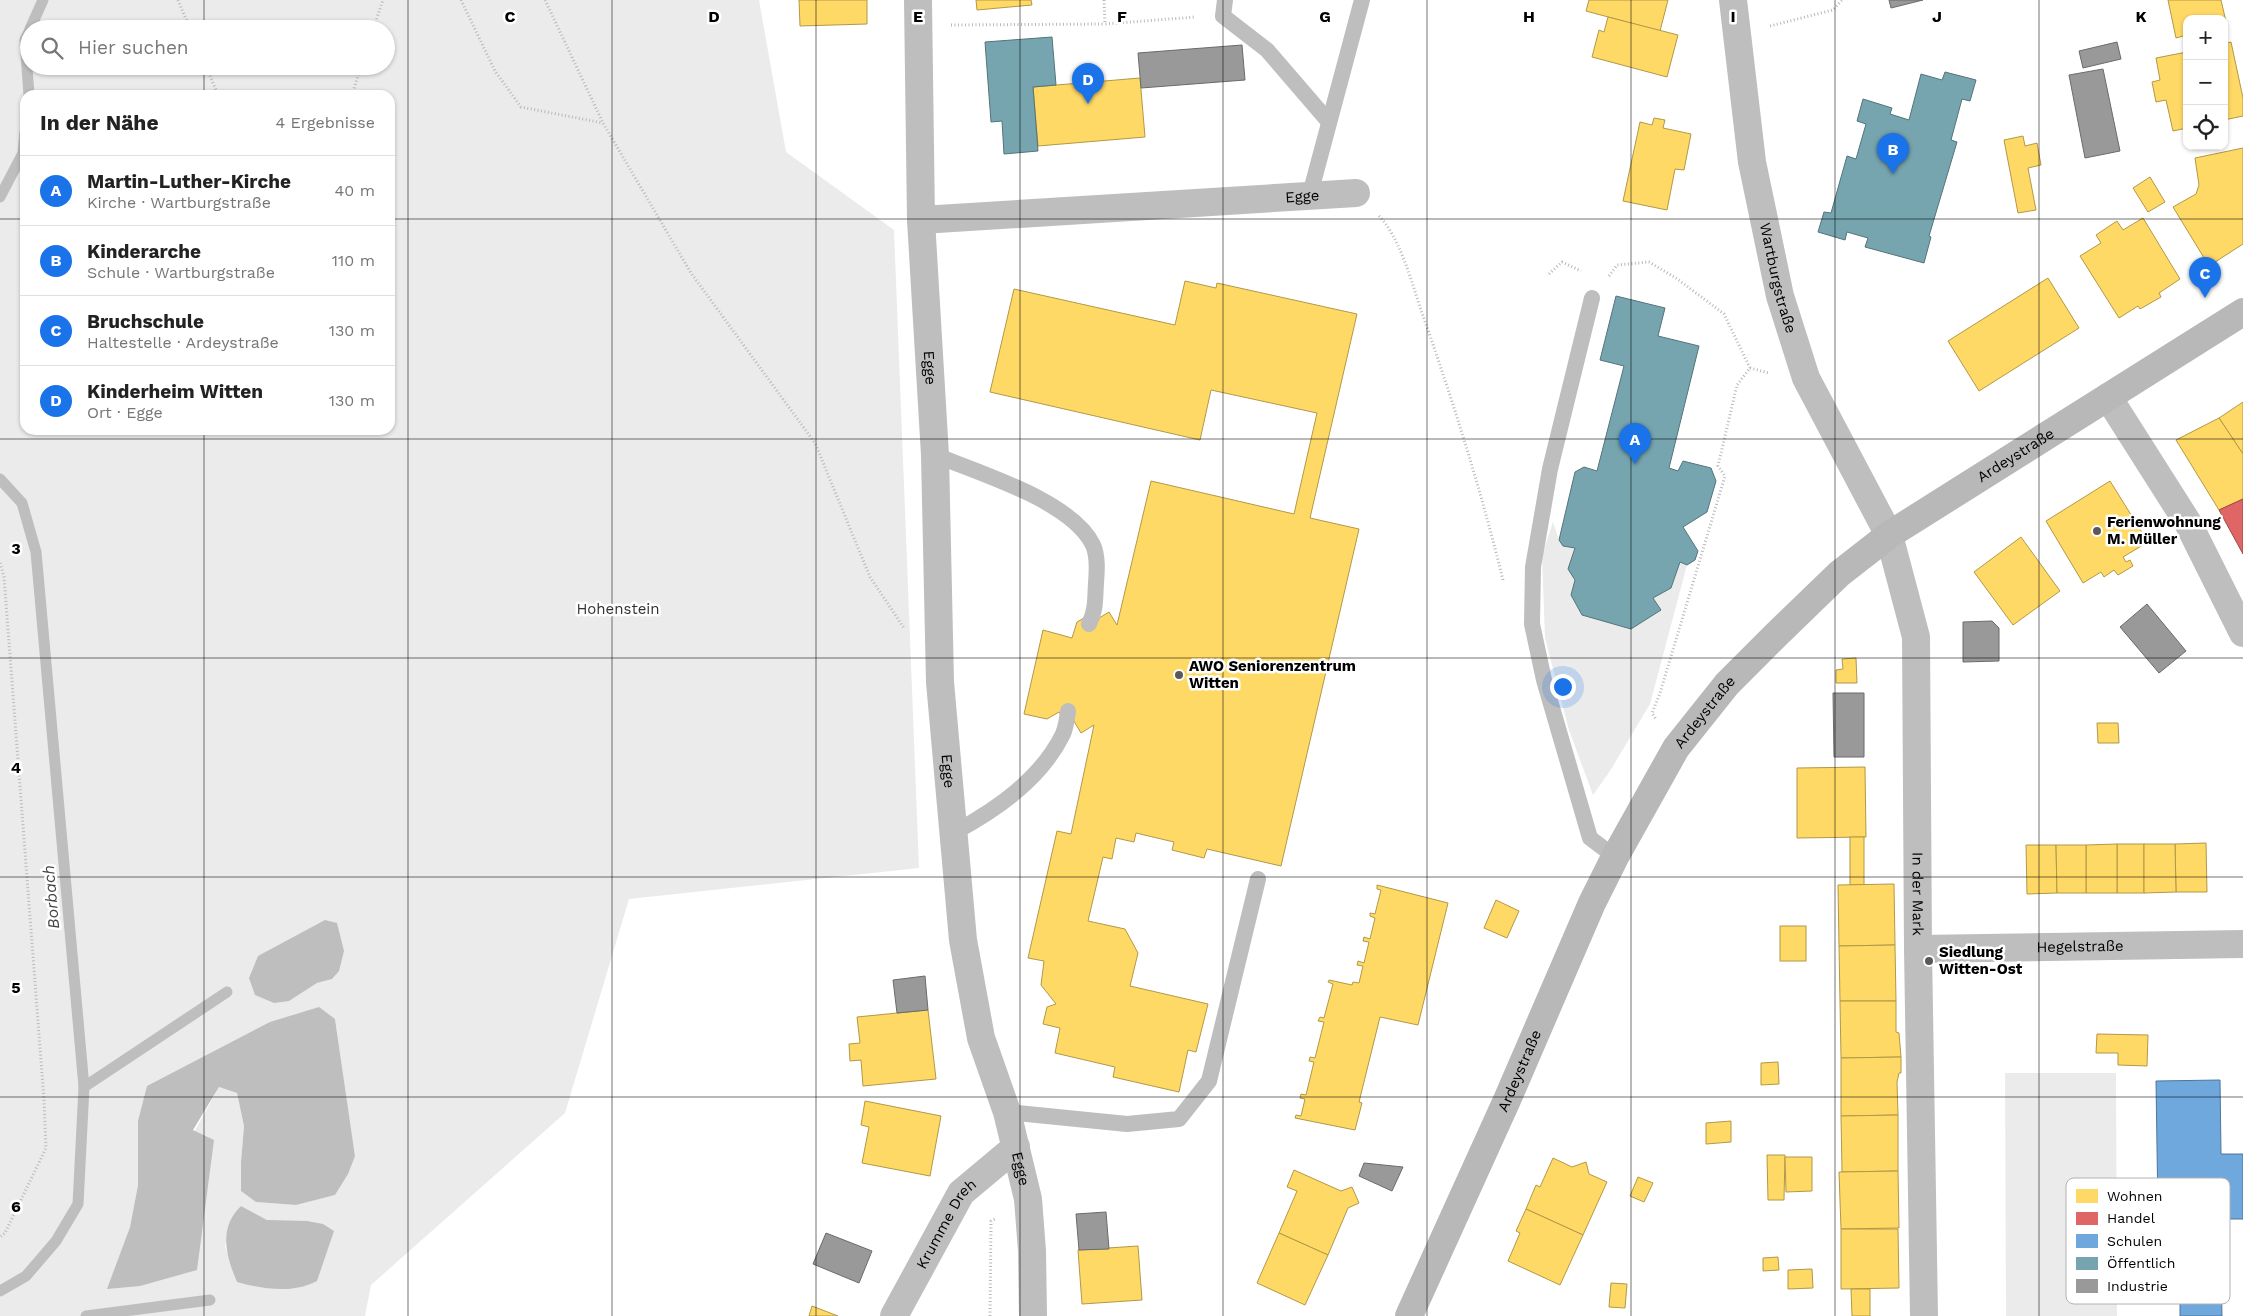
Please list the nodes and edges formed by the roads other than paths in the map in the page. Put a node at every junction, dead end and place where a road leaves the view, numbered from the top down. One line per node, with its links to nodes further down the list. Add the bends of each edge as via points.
1 (1362, 0): 5 (lane)
2 (1733, 0): 13 (street, Wartburgstraße, via 1752,162 1780,296 1806,378)
3 (1224, 8): 5 (lane, via 1267,50)
4 (918, 13): 8 (street, Egge)
5 (1329, 122): 7 (lane)
6 (1356, 193): 7 (street, Egge)
7 (1309, 198): 8 (street, Egge)
8 (921, 220): 12 (street, Egge)
9 (1592, 298): 18 (lane, via 1550,469 1533,566 1532,624 1544,680 1590,838)
10 (2243, 312): 11 (main road, Ardeystraße)
11 (2108, 397): 13 (main road, Ardeystraße); 15 (street, via 2188,523)
12 (935, 455): 14 (lane, via 1046,501 1078,525 1093,546 1097,566 1094,614); 17 (street, Egge, via 940,682)
13 (1889, 535): 18 (main road, Ardeystraße, via 1839,574 1727,684 1676,748); 21 (street, In der Mark, via 1916,637)
14 (1089, 624)
15 (2243, 633)
16 (1068, 711): 17 (lane, via 1063,734 1036,774 985,815)
17 (955, 832): 22 (street, Egge, via 963,940 981,1038)
18 (1615, 857): 26 (main road, Ardeystraße)
19 (1258, 879): 22 (lane, via 1209,1080 1179,1120 1127,1124)
20 (2243, 944): 21 (street, Hegelstraße)
21 (1918, 949): 27 (street, In der Mark)
22 (1007, 1112): 23 (street, Egge)
23 (1016, 1147): 24 (street, Krumme Dreh, via 961,1193); 25 (street, Egge, via 1028,1199)
24 (894, 1316)
25 (1033, 1316)
26 (1409, 1316)
27 (1924, 1316)

